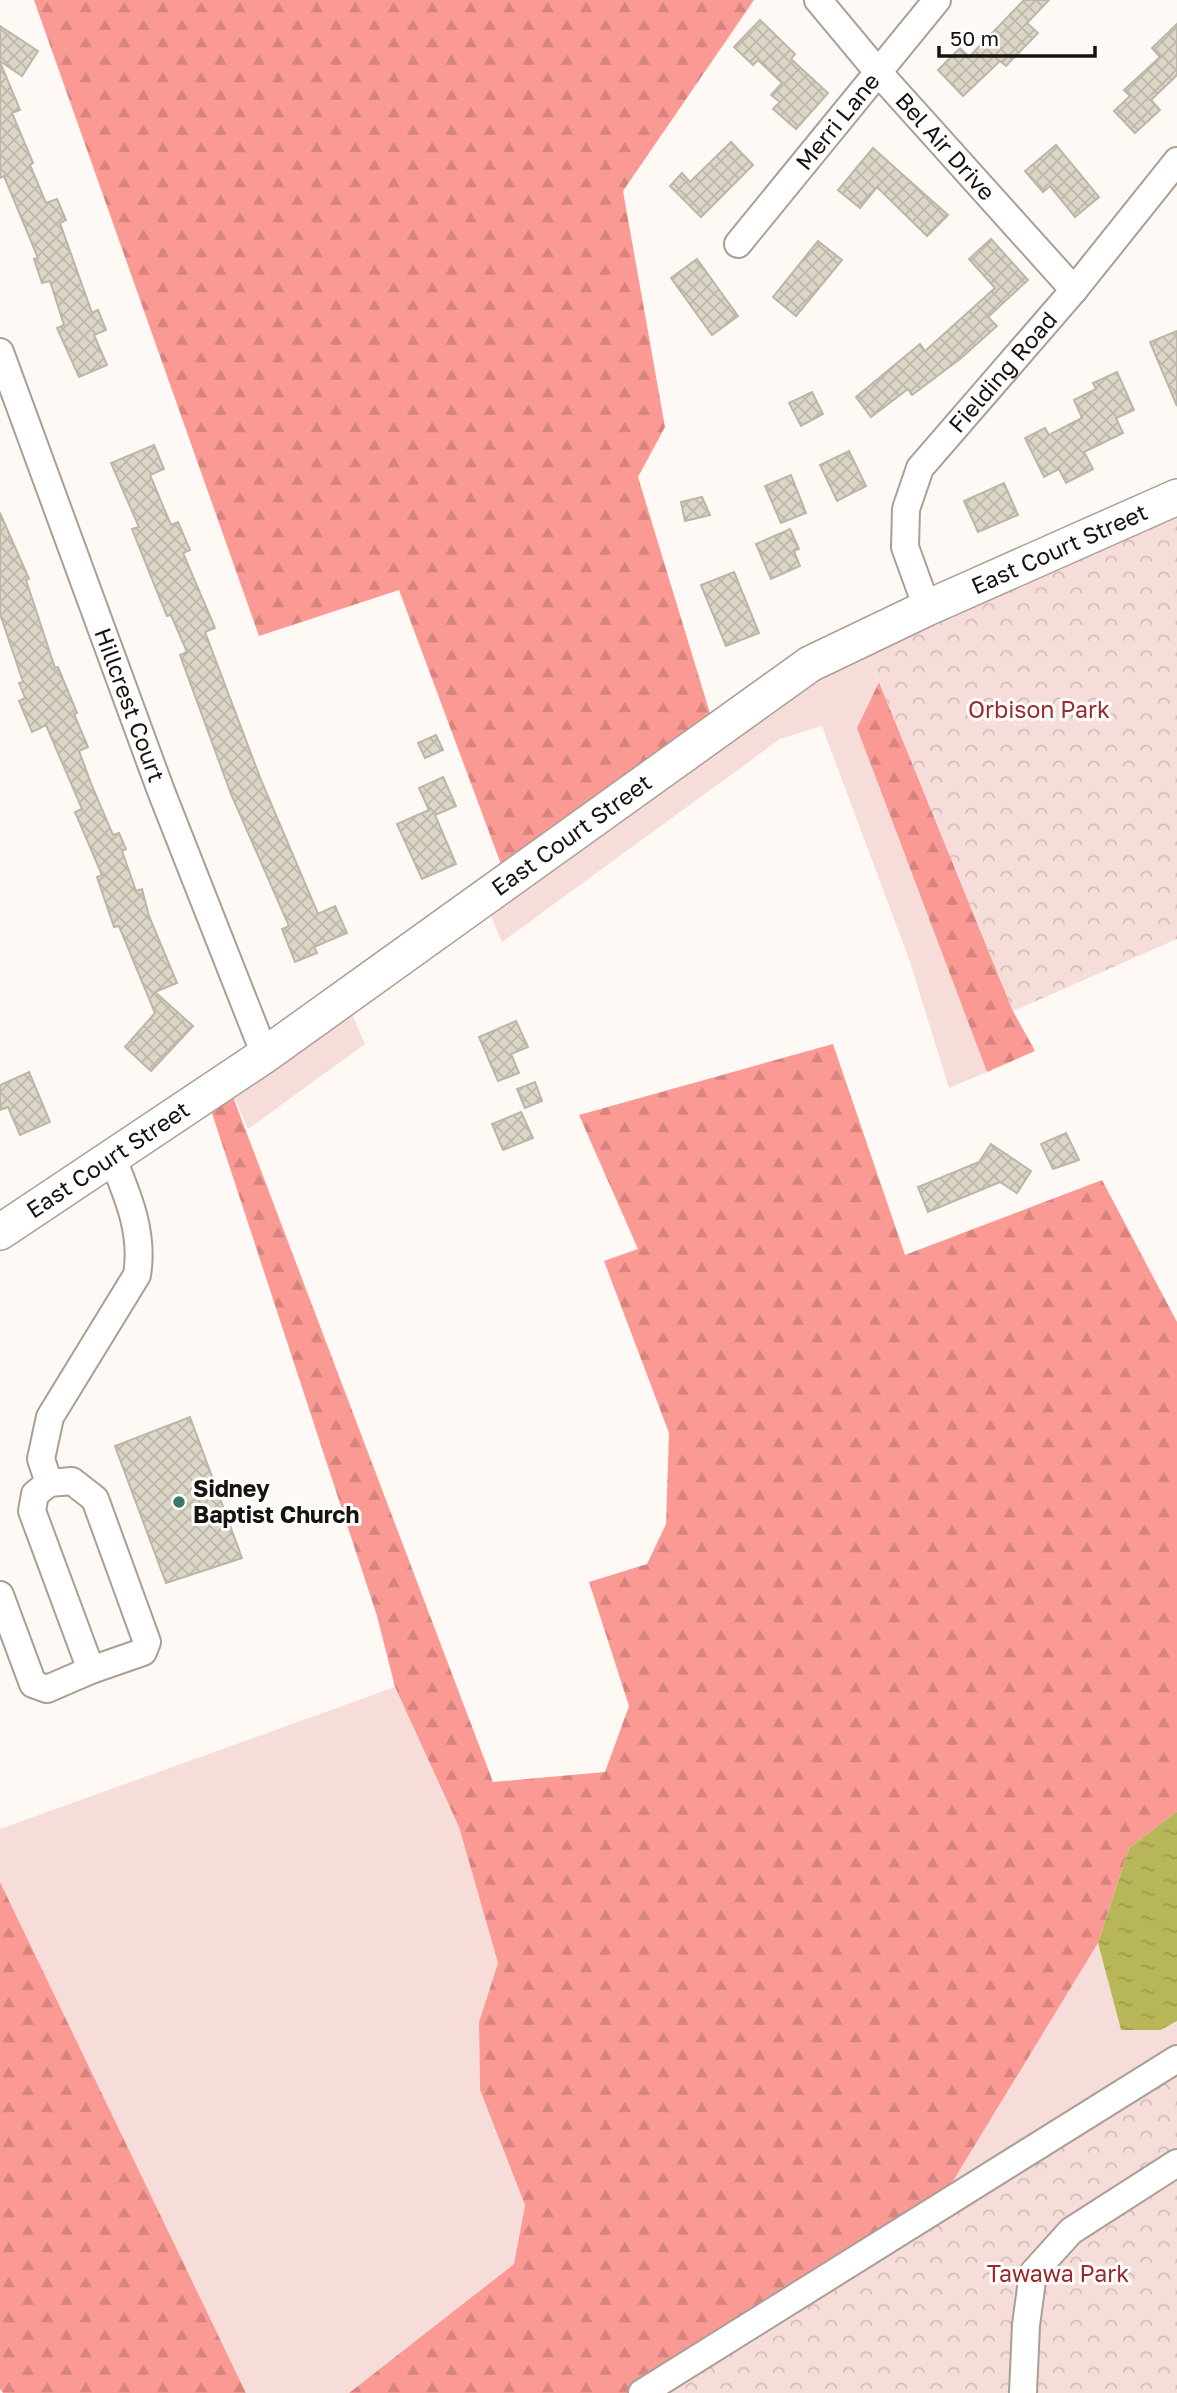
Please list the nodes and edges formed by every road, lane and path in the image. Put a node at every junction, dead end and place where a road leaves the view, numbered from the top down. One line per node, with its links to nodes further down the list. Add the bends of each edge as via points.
1 (818, 0): 3 (street, Bel Air Drive)
2 (937, 0): 3 (street, Merri Lane)
3 (878, 72): 5 (street, Merri Lane); 6 (street, Bel Air Drive)
4 (1177, 161): 6 (street, Fielding Road)
5 (738, 244)
6 (1074, 290): 9 (street, Fielding Road, via 920,468 906,509 905,547)
7 (0, 352): 10 (street, Hillcrest Court)
8 (1177, 498): 9 (main road, East Court Street)
9 (927, 608): 10 (main road, East Court Street, via 810,664)
10 (265, 1055): 11 (main road, East Court Street)
11 (112, 1157): 12 (main road, East Court Street); 13 (street, via 131,1202 141,1251 137,1275 50,1417 41,1459)
12 (0, 1232)
13 (49, 1483): 15 (street, via 35,1494 32,1511); 15 (street, via 72,1481 95,1499 147,1642 144,1652)
14 (0, 1595): 15 (street, via 33,1684 47,1689)
15 (91, 1670)
16 (1177, 2059): 18 (street)
17 (1177, 2162): 19 (street, via 1071,2231 1033,2273)
18 (642, 2393)
19 (1024, 2393)

